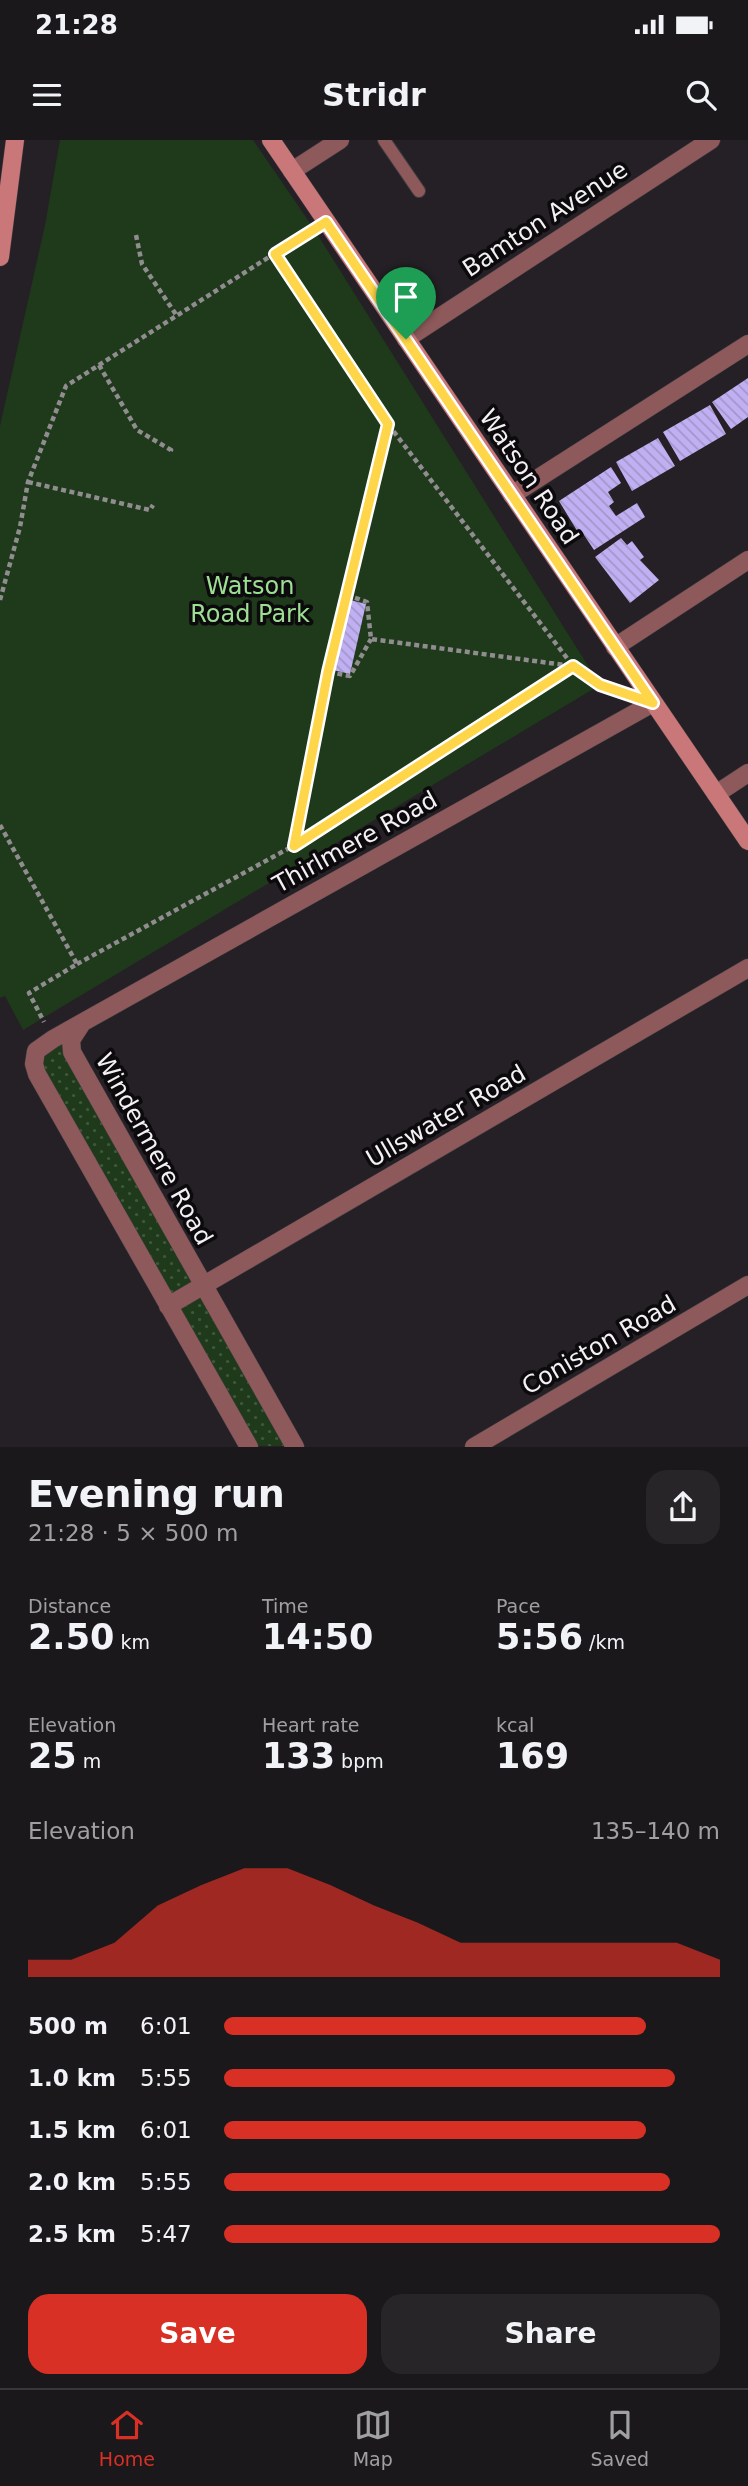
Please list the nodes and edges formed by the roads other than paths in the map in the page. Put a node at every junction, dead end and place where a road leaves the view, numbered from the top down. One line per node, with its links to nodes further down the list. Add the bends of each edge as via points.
1 (15, 140): 8 (street)
2 (271, 140): 6 (street, Watson Road)
3 (340, 140): 6 (street)
4 (384, 140): 7 (lane)
5 (711, 140): 9 (street, Bamton Avenue)
6 (292, 171): 9 (street, Watson Road)
7 (419, 191)
8 (0, 257)
9 (406, 339): 11 (street, Watson Road)
10 (748, 344): 11 (street)
11 (512, 495): 13 (street, Watson Road)
12 (748, 561): 13 (street)
13 (615, 647): 14 (street, Watson Road)
14 (653, 703): 16 (street, Watson Road); 19 (street, Thirlmere Road)
15 (748, 773): 16 (street)
16 (716, 794): 17 (street, Watson Road)
17 (748, 841)
18 (748, 968): 20 (street, Ullswater Road)
19 (82, 1023): 20 (street, Windermere Road, via 71,1040 72,1052); 22 (street, via 36,1051 37,1074)
20 (203, 1285): 22 (street, Ullswater Road); 24 (street, Windermere Road)
21 (748, 1285): 25 (street, Coniston Road)
22 (169, 1306): 23 (street)
23 (249, 1447)
24 (295, 1447)
25 (474, 1447)

